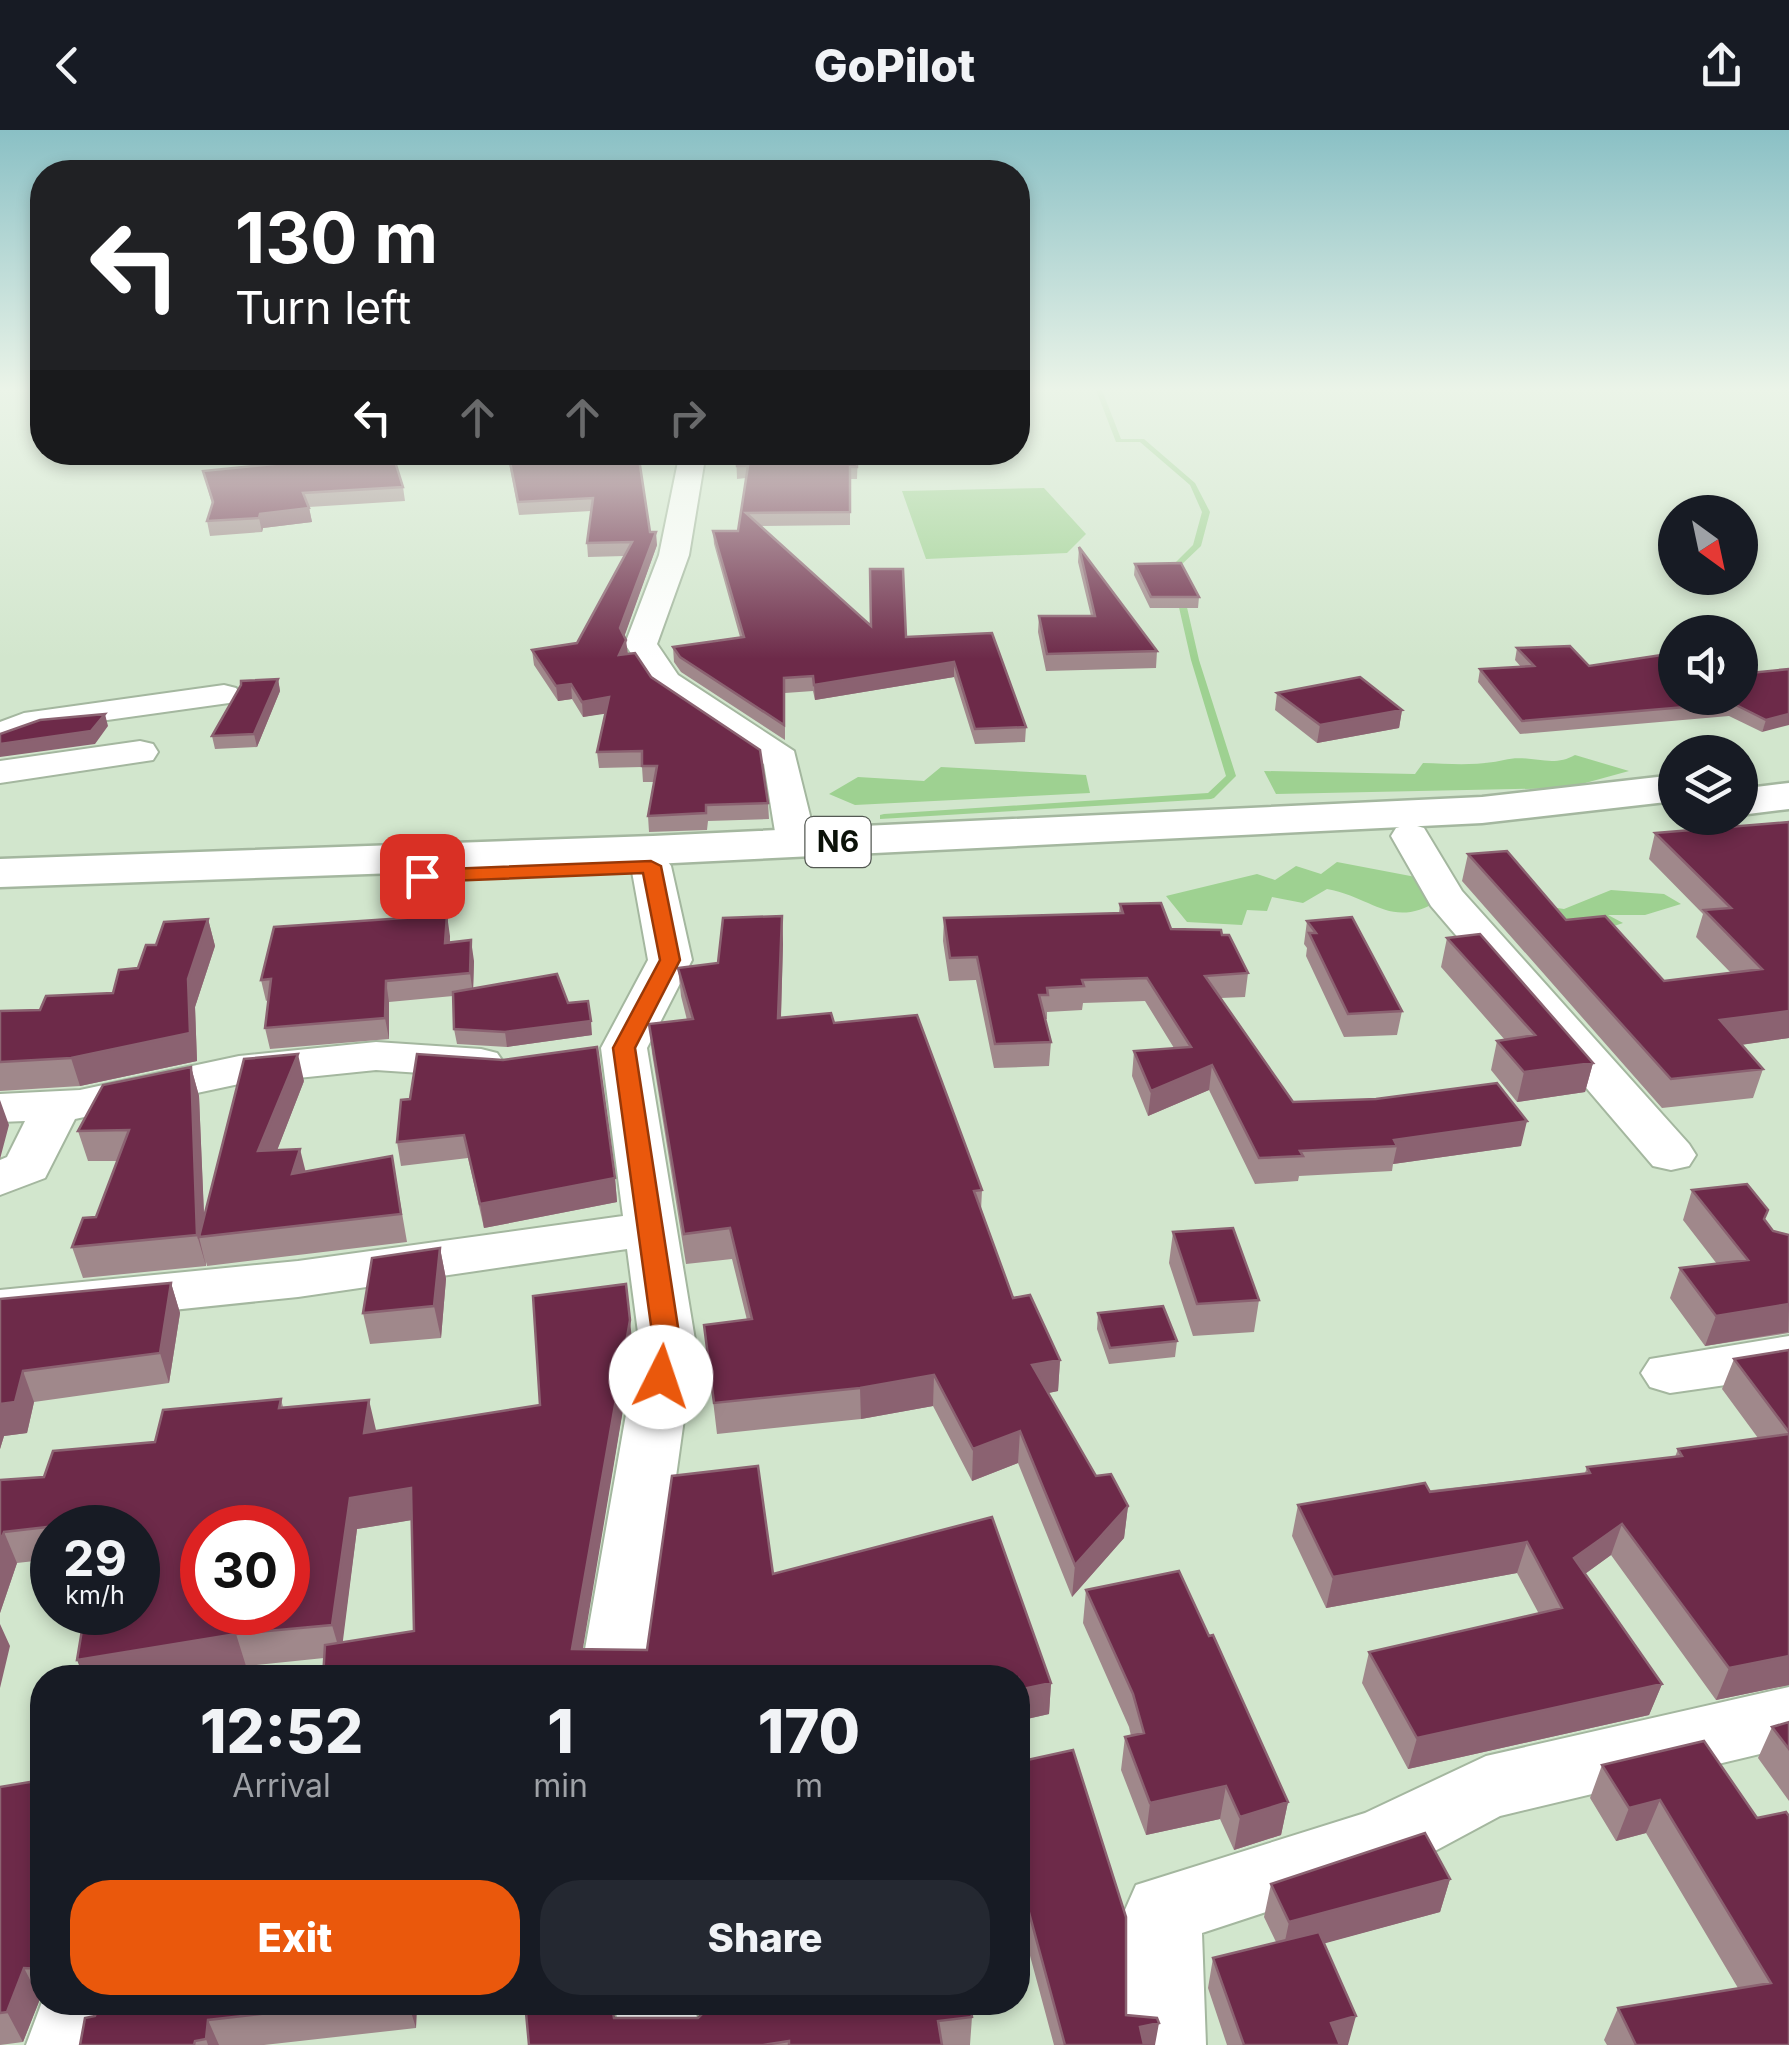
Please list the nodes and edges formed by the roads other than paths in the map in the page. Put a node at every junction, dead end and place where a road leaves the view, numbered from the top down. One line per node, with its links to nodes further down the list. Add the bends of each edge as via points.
1 (688, 479): 13 (street, via 674,555 641,644 666,682 781,758)
2 (224, 695): 3 (street, via 36,720)
3 (0, 734)
4 (140, 752): 5 (street)
5 (0, 772)
6 (1789, 774): 7 (highway)
7 (1758, 778)
8 (1658, 790): 13 (highway, N6, via 1482,810)
9 (1789, 796): 10 (highway)
10 (1758, 800)
11 (1658, 812): 12 (highway, N6)
12 (1410, 836): 14 (highway, N6); 20 (street, via 1445,897)
13 (797, 844): 15 (highway, N6)
14 (651, 866): 16 (highway, N6); 22 (street, via 670,960 604,1051)
15 (0, 873)
16 (0, 892)
17 (526, 1062): 18 (street, via 376,1056 239,1070)
18 (57, 1105): 19 (street); 21 (street, via 27,1167)
19 (0, 1108)
20 (1672, 1156)
21 (0, 1179)
22 (650, 1229): 23 (street, via 298,1279); 26 (street, via 667,1340)
23 (0, 1309)
24 (1789, 1356): 25 (street)
25 (1670, 1372)
26 (616, 1665)
27 (1789, 1718): 32 (street, via 1486,1788 1381,1842 1164,1910)
28 (77, 2015): 30 (street)
29 (656, 2015): 31 (street)
30 (66, 2045)
31 (662, 2045)
32 (1166, 2045)

